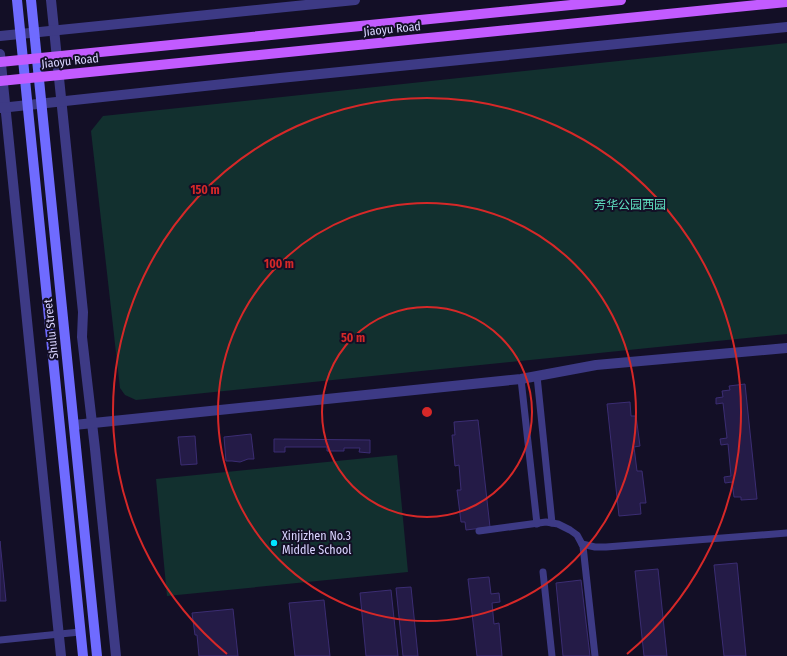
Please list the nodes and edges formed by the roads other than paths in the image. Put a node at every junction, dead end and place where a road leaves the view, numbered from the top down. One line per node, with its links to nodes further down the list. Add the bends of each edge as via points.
1 (17, 0): 10 (main road, Shulu Street)
2 (31, 0): 9 (main road, Shulu Street)
3 (51, 0): 8 (street)
4 (355, 0): 8 (street)
5 (621, 0): 12 (main road, Jiaoyu Road)
6 (787, 2): 16 (main road, Jiaoyu Road)
7 (787, 27): 20 (street)
8 (54, 30): 9 (street); 12 (street)
9 (34, 33): 10 (street); 13 (main road, Shulu Street)
10 (20, 34): 11 (street); 15 (main road, Shulu Street)
11 (0, 36)
12 (57, 57): 13 (main road, Jiaoyu Road); 16 (street)
13 (37, 59): 15 (main road, Jiaoyu Road); 17 (main road, Shulu Street)
14 (0, 60): 15 (main road, Jiaoyu Road); 19 (street)
15 (22, 60): 18 (main road, Shulu Street)
16 (59, 75): 17 (main road, Jiaoyu Road); 20 (street)
17 (39, 77): 18 (main road, Jiaoyu Road); 21 (main road, Shulu Street)
18 (24, 79): 19 (main road, Jiaoyu Road); 22 (main road, Shulu Street)
19 (1, 81): 23 (street)
20 (62, 101): 21 (street); 27 (street)
21 (41, 103): 22 (street); 28 (main road, Shulu Street)
22 (27, 105): 23 (street); 35 (main road, Shulu Street)
23 (3, 108): 36 (street)
24 (787, 348): 25 (street, via 596,366)
25 (537, 376): 26 (street); 29 (lane)
26 (521, 379): 27 (street); 30 (lane)
27 (92, 423): 28 (street); 41 (street)
28 (74, 425): 40 (main road, Shulu Street)
29 (552, 523): 30 (lane); 33 (lane, via 574,532)
30 (537, 524): 31 (lane)
31 (480, 531)
32 (787, 533): 33 (lane, via 606,547)
33 (582, 544): 43 (lane)
34 (543, 572): 42 (lane)
35 (80, 632): 36 (lane); 39 (main road, Shulu Street)
36 (59, 634): 37 (lane); 38 (street)
37 (0, 640)
38 (61, 656)
39 (83, 656)
40 (97, 656)
41 (116, 656)
42 (552, 656)
43 (595, 656)

